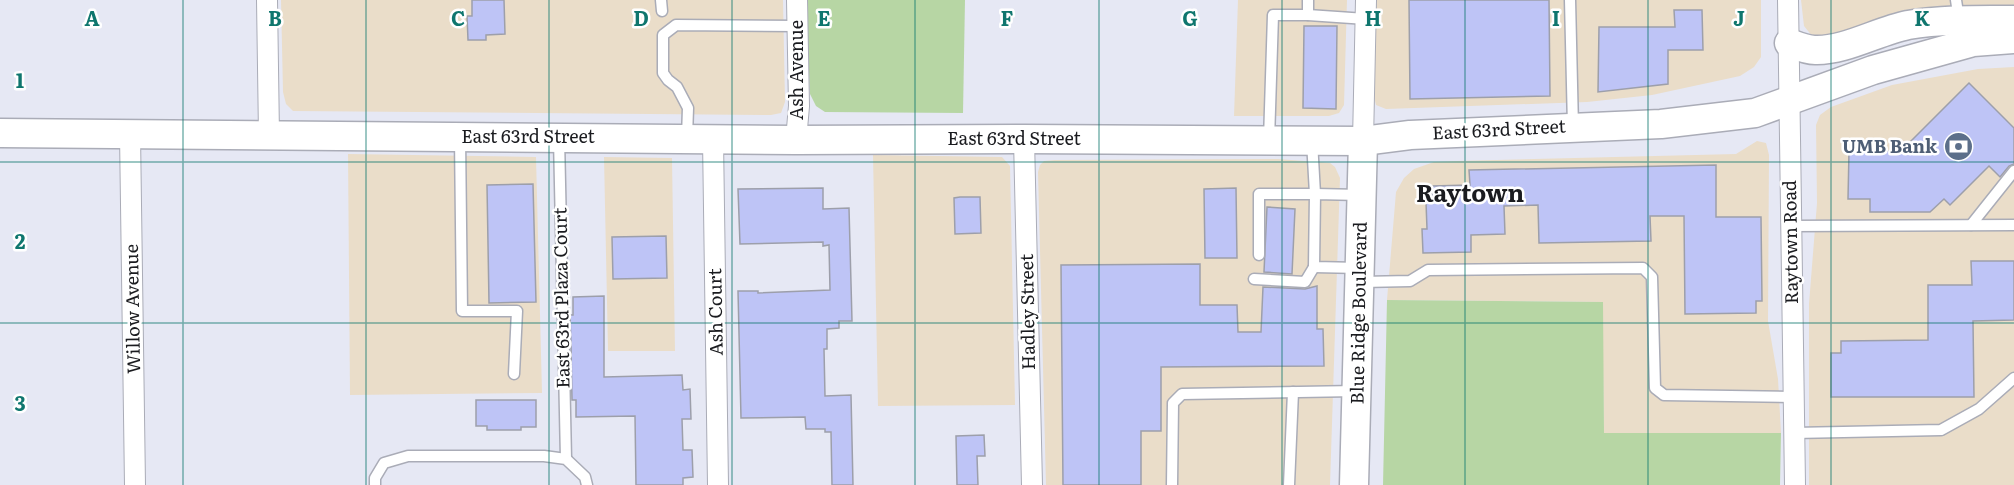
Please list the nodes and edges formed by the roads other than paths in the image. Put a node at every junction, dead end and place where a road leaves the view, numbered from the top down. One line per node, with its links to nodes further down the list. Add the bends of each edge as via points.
1 (267, 0): 17 (street)
2 (797, 0): 10 (street, Ash Avenue)
3 (1308, 0): 8 (lane)
4 (1570, 0): 14 (lane)
5 (1788, 0): 12 (street, Raytown Road)
6 (1366, 9): 8 (lane); 25 (street)
7 (1958, 10): 9 (street); 12 (street, via 1828,49 1814,50)
8 (1308, 15): 23 (lane, via 1274,15)
9 (2014, 20)
10 (797, 26): 20 (lane, via 676,25 663,35 663,74 677,87); 22 (street, Ash Avenue)
11 (2014, 39): 13 (street, East 63rd Street, via 1973,42 1883,67)
12 (1789, 43): 13 (street, Raytown Road)
13 (1789, 103): 14 (street, East 63rd Street, via 1718,119); 31 (street, Raytown Road)
14 (1574, 127): 25 (street, East 63rd Street)
15 (0, 133): 16 (street, East 63rd Street)
16 (130, 134): 17 (street, East 63rd Street); 43 (street, Willow Avenue)
17 (269, 135): 18 (street, East 63rd Street)
18 (460, 137): 19 (street, East 63rd Street); 36 (lane, via 462,311 517,311)
19 (559, 138): 20 (street, East 63rd Street); 42 (lane, East 63rd Plaza Court)
20 (700, 139): 22 (street, East 63rd Street); 46 (street, Ash Court)
21 (1024, 139): 22 (street, East 63rd Street); 23 (street, East 63rd Street); 47 (street, Hadley Street)
22 (796, 140)
23 (1269, 140): 24 (street, East 63rd Street)
24 (1312, 141): 25 (street, East 63rd Street); 27 (lane)
25 (1363, 141): 28 (street, Blue Ridge Boulevard)
26 (2014, 171): 29 (lane)
27 (1315, 194): 28 (lane); 32 (lane, via 1259,194); 33 (lane)
28 (1362, 195): 34 (street, Blue Ridge Boulevard)
29 (1971, 225): 30 (lane); 31 (lane)
30 (2014, 225)
31 (1791, 226): 40 (street, Raytown Road)
32 (1259, 255)
33 (1314, 267): 34 (lane); 35 (lane, via 1305,282)
34 (1360, 275): 38 (street, Blue Ridge Boulevard); 40 (lane, via 1410,281 1428,270 1643,268 1652,277 1655,388 1664,394)
35 (1254, 279)
36 (514, 374)
37 (2014, 378): 41 (lane, via 1979,409 1941,429)
38 (1357, 391): 39 (lane); 50 (street, Blue Ridge Boulevard)
39 (1293, 392): 48 (lane, via 1182,394 1173,403); 49 (lane)
40 (1793, 397): 41 (street, Raytown Road)
41 (1794, 432): 51 (street, Raytown Road)
42 (566, 459): 44 (lane, via 408,456 384,463); 45 (lane, via 585,477)
43 (135, 485)
44 (375, 485)
45 (587, 485)
46 (718, 485)
47 (1032, 485)
48 (1172, 485)
49 (1289, 485)
50 (1354, 485)
51 (1795, 485)

